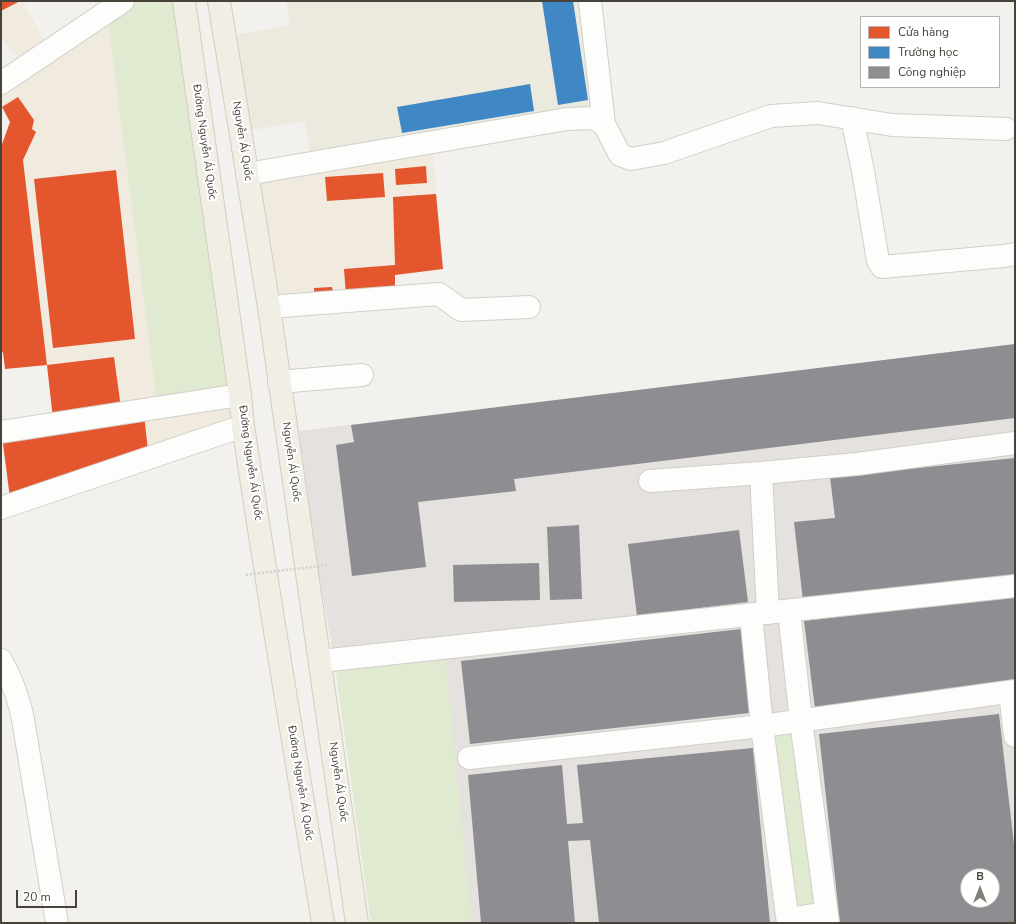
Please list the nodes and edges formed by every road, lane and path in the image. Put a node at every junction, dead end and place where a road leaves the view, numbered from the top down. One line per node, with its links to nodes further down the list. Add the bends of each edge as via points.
1 (123, 1): 5 (street)
2 (184, 1): 15 (main road, Đường Nguyễn Ái Quốc)
3 (219, 1): 9 (main road, Nguyễn Ái Quốc)
4 (590, 1): 7 (street)
5 (1, 83)
6 (852, 118): 7 (street, via 818,113 771,116 664,153 631,159 620,156); 8 (street, via 892,125); 10 (street, via 878,261 882,267)
7 (604, 124): 9 (street, via 593,118 567,119)
8 (1006, 129)
9 (247, 174): 11 (main road, Nguyễn Ái Quốc)
10 (1015, 254)
11 (269, 307): 12 (street, via 439,294 461,310); 14 (main road, Nguyễn Ái Quốc)
12 (529, 307)
13 (362, 375): 14 (street)
14 (279, 382): 27 (main road, Nguyễn Ái Quốc)
15 (240, 395): 16 (main road, Đường Nguyễn Ái Quốc); 17 (street)
16 (243, 426): 21 (street); 36 (main road, Đường Nguyễn Ái Quốc)
17 (1, 432)
18 (1015, 443): 19 (street, via 857,464)
19 (761, 473): 20 (street); 25 (street)
20 (650, 481)
21 (1, 508)
22 (326, 565): 23 (path, bridge)
23 (246, 575)
24 (1015, 586): 25 (street)
25 (770, 613): 27 (street); 29 (street); 30 (street)
26 (1, 660): 35 (street, via 14,686 22,714)
27 (321, 661): 37 (main road, Nguyễn Ái Quốc)
28 (1012, 692): 29 (street); 31 (street)
29 (801, 721): 30 (street); 33 (street)
30 (762, 726): 32 (street); 34 (street)
31 (1015, 736)
32 (469, 758)
33 (827, 918): 34 (street)
34 (788, 921)
35 (57, 923)
36 (323, 923)
37 (357, 923)

